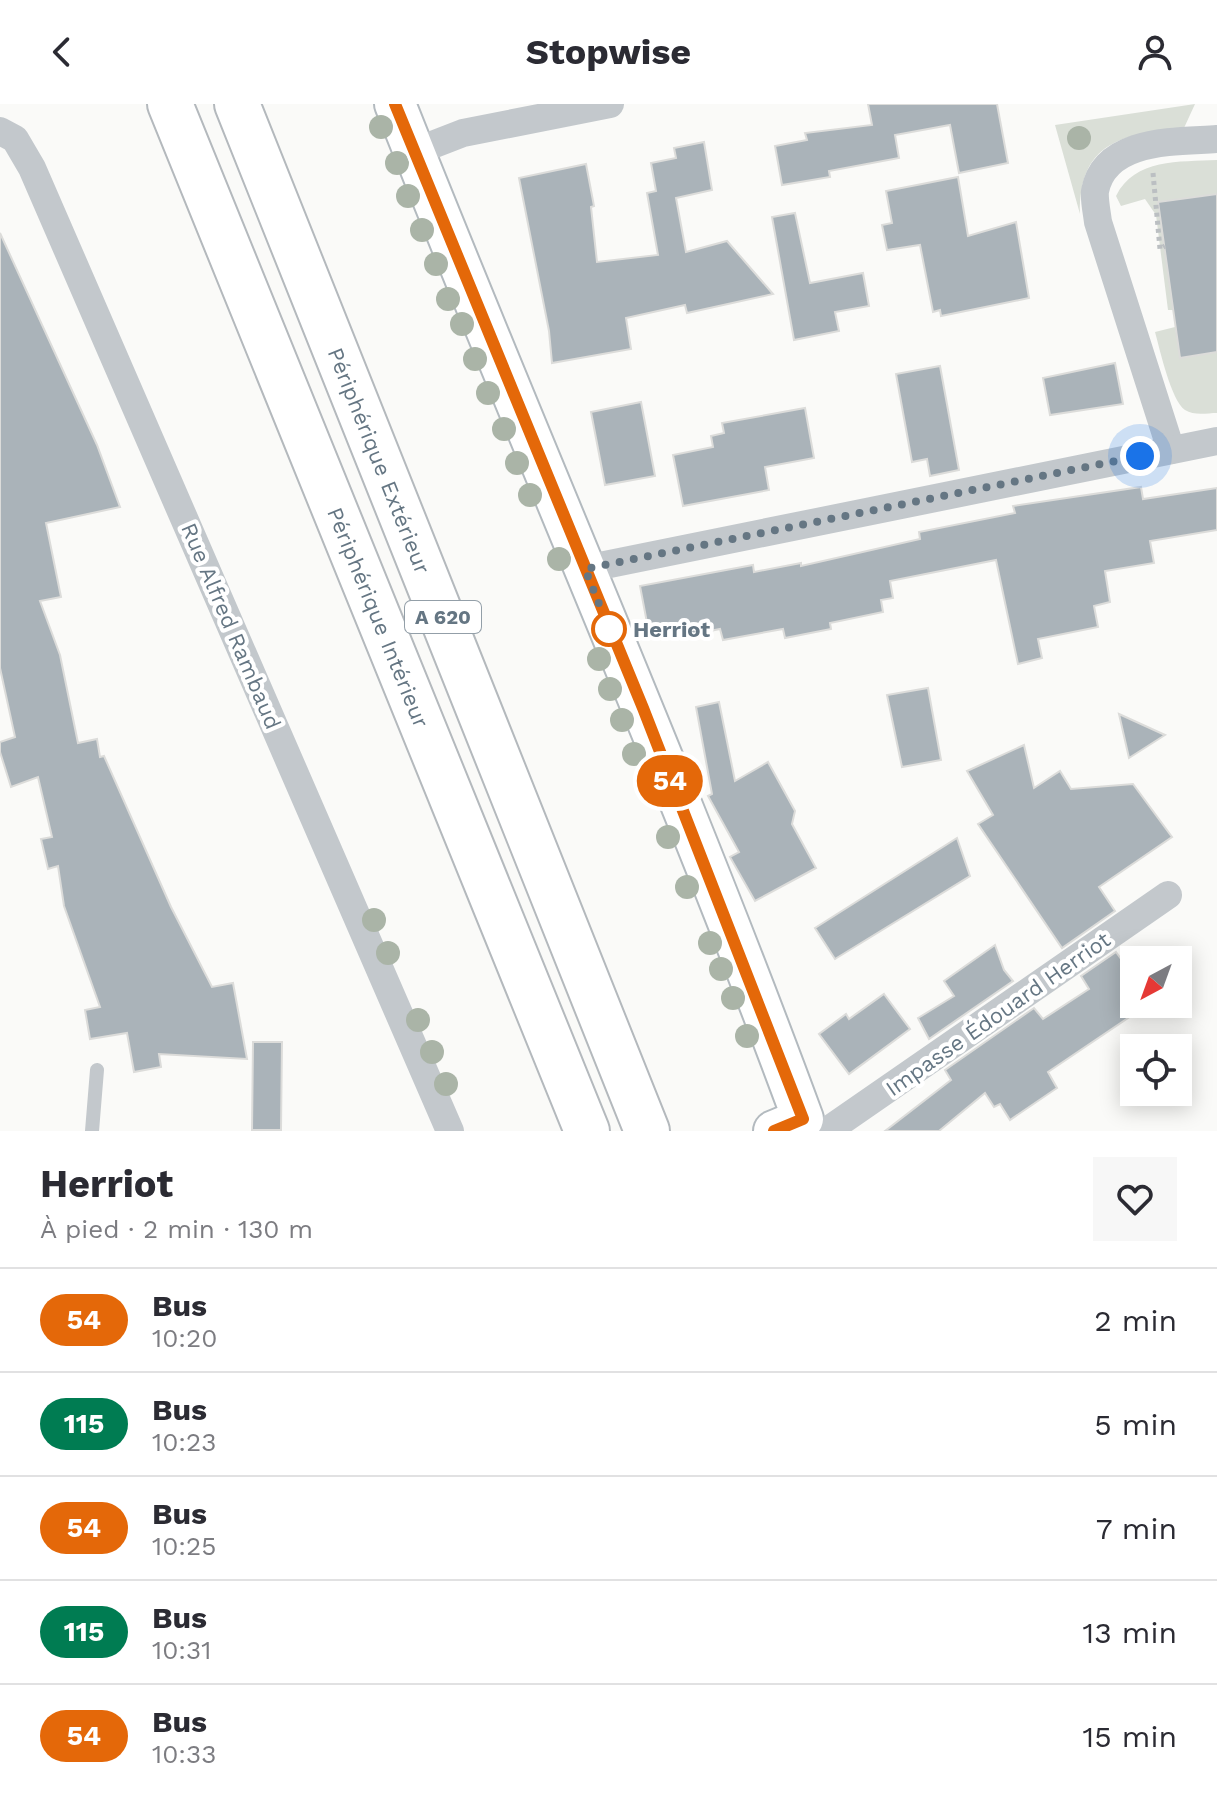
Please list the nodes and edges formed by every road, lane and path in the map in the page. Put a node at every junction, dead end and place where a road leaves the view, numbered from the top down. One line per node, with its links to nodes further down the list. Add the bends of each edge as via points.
1 (170, 104): 18 (highway, Périphérique Intérieur / A 620)
2 (237, 104): 19 (highway, Périphérique Extérieur / A 620)
3 (395, 104): 8 (street)
4 (610, 104): 8 (street, via 463,133)
5 (0, 131): 17 (street, Rue Alfred Rambaud, via 15,139 32,168)
6 (1217, 139): 7 (street)
7 (1154, 144): 9 (path, via 1160,249); 11 (street, via 1128,150 1105,168 1095,191 1098,222)
8 (414, 152): 12 (street)
9 (1165, 246)
10 (1217, 441): 11 (street)
11 (1171, 450): 12 (street)
12 (585, 569): 15 (street)
13 (1168, 895): 15 (street, Impasse Édouard Herriot)
14 (97, 1070): 16 (lane)
15 (803, 1128)
16 (92, 1131)
17 (450, 1131)
18 (587, 1131)
19 (647, 1131)

